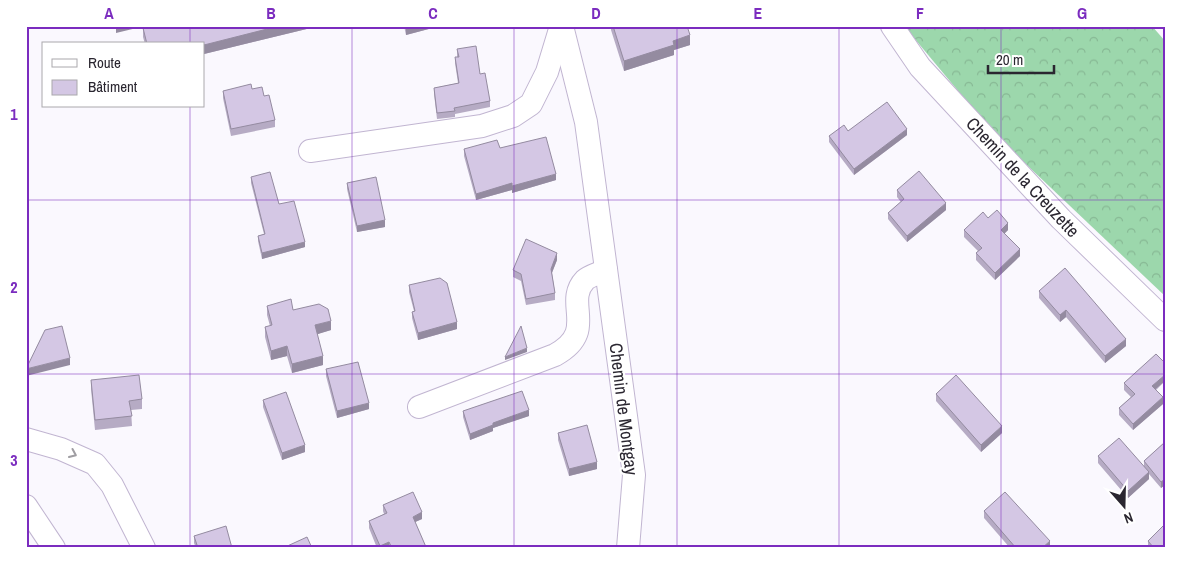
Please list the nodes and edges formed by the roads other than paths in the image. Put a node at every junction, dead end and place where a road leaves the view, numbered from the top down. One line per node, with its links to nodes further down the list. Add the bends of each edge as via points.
1 (561, 26): 3 (street, via 547,72 531,104 513,116 482,126); 4 (street, Chemin de Montgay, via 586,122)
2 (892, 26): 5 (street, Chemin de la Creuzette, via 920,66 1055,212)
3 (310, 151)
4 (606, 270): 6 (street, via 585,280 578,292 578,334 568,348); 11 (street, Chemin de Montgay, via 634,476)
5 (1165, 320)
6 (419, 407)
7 (26, 439): 10 (street, one-way to 10, via 61,449 95,464 112,485)
8 (26, 506): 9 (street)
9 (54, 548)
10 (144, 548)
11 (628, 548)

